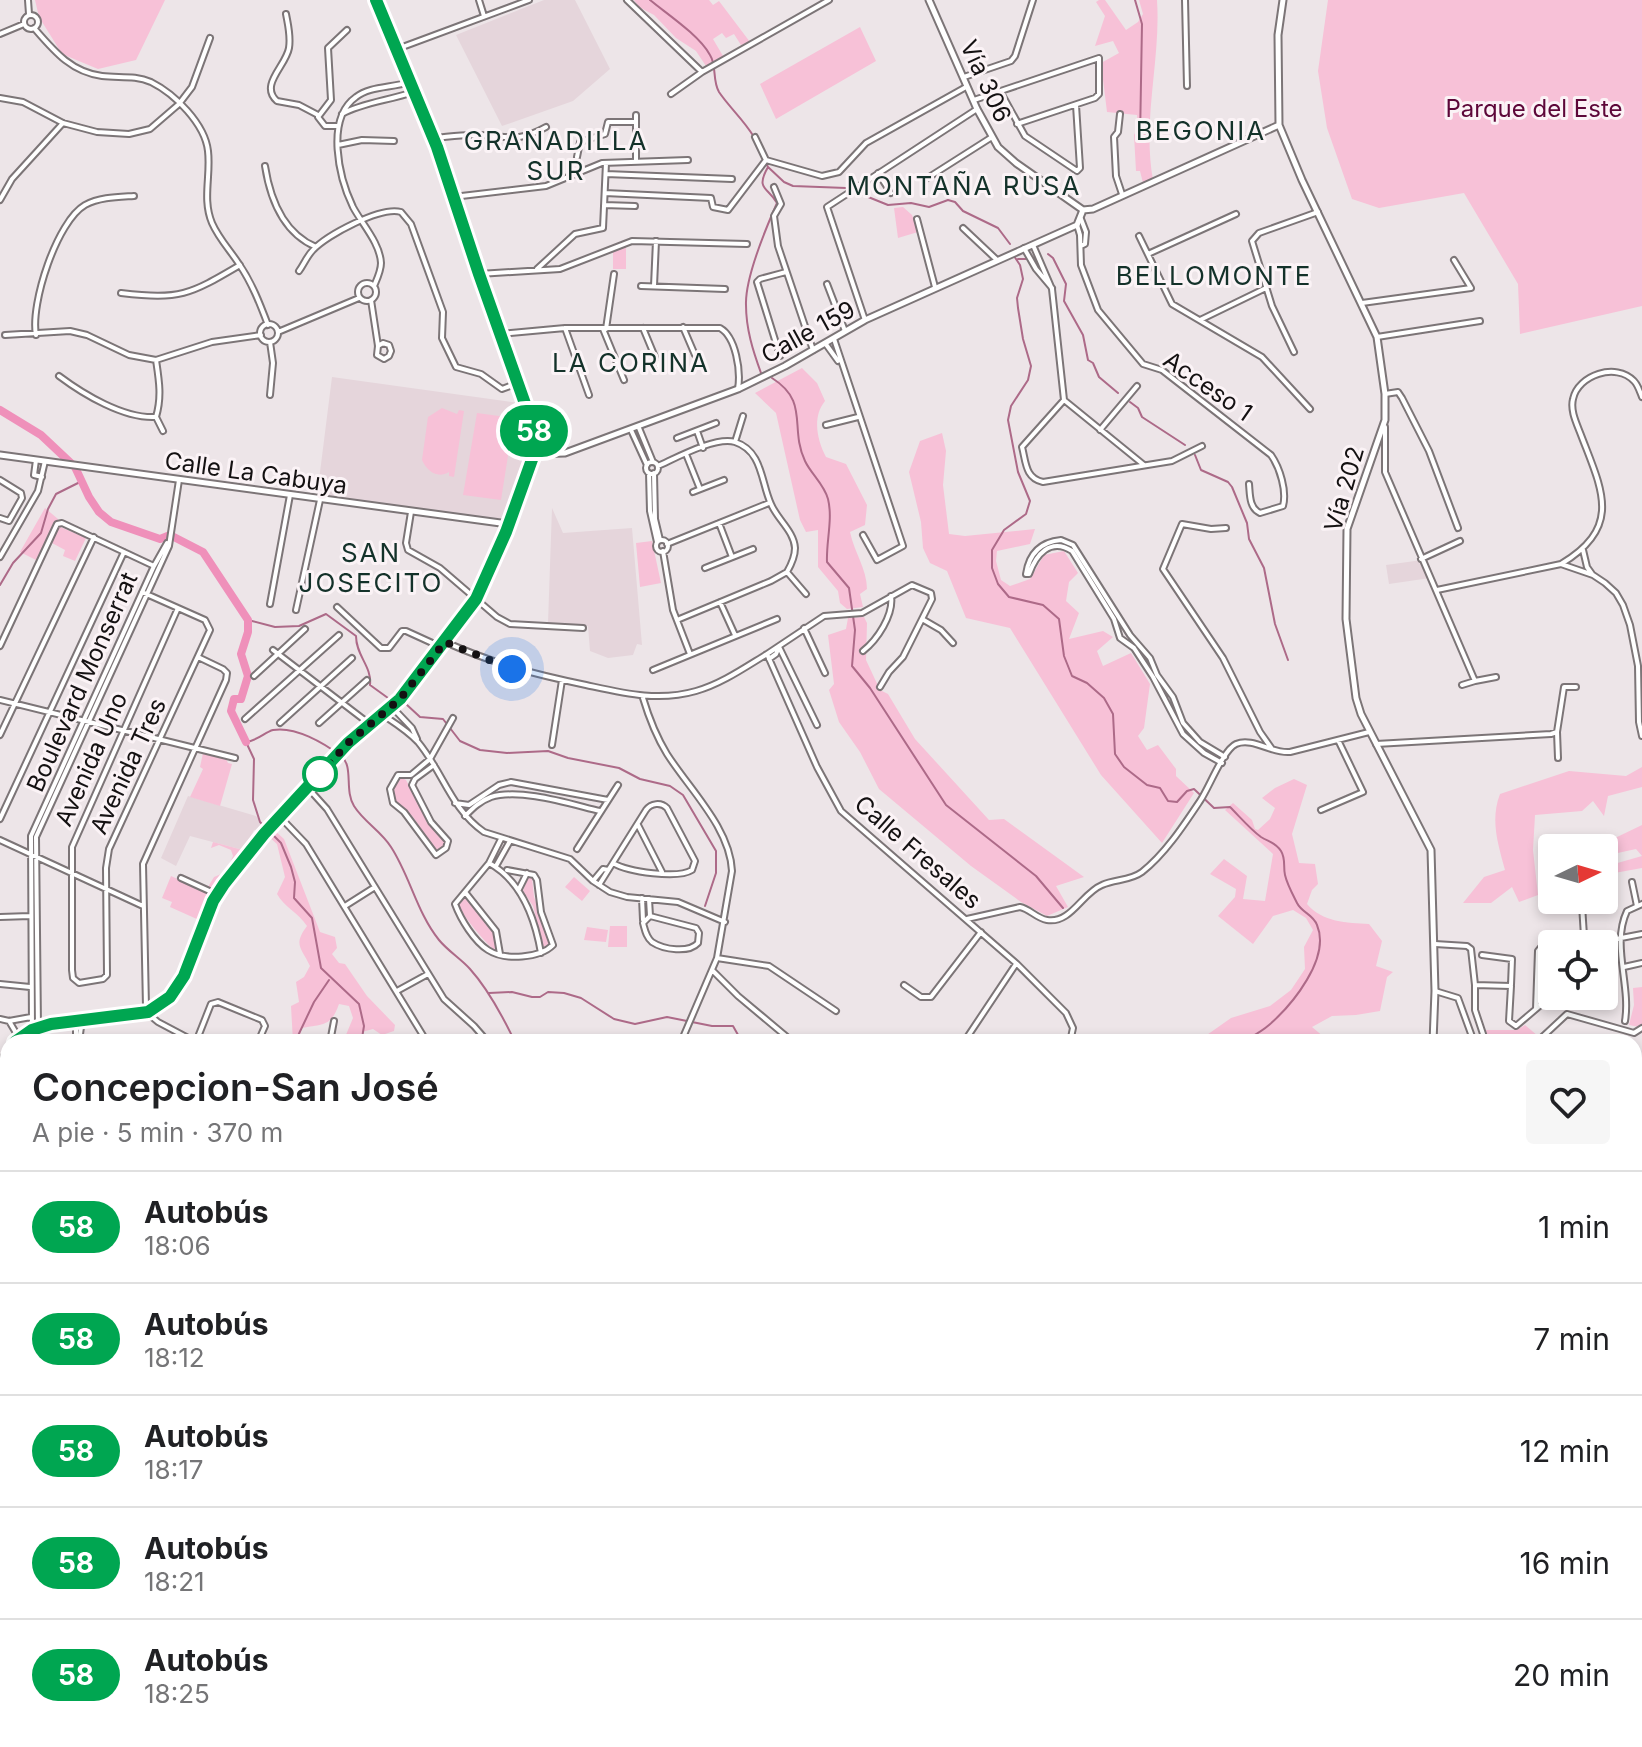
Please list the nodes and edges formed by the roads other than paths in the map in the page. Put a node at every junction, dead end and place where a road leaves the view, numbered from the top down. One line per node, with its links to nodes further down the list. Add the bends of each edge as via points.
1 (28, 0): 12 (street)
2 (376, 0): 20 (main road)
3 (479, 0): 14 (street)
4 (529, 0): 11 (street)
5 (627, 0): 21 (street)
6 (829, 0): 21 (street)
7 (929, 0): 22 (main road, Vía 306)
8 (1033, 0): 22 (street, via 1011,61)
9 (1185, 0): 25 (street)
10 (1283, 0): 43 (main road, Vía 202)
11 (512, 3): 14 (street)
12 (29, 14): 15 (street); 16 (street, via 39,20)
13 (286, 14): 37 (street, via 289,47 270,91 277,101)
14 (484, 16): 20 (street)
15 (24, 24): 16 (street); 18 (street)
16 (34, 28): 32 (street, via 75,69 151,83)
17 (347, 30): 37 (street, via 328,48 331,100)
18 (0, 34)
19 (210, 38): 32 (street, via 192,87)
20 (395, 50): 23 (main road)
21 (702, 72): 29 (street)
22 (964, 77): 24 (main road, Vía 306)
23 (409, 82): 26 (street); 28 (main road)
24 (967, 86): 31 (main road, Vía 306); 53 (street, via 866,143 830,176)
25 (1187, 86)
26 (369, 91): 33 (street); 39 (street, via 357,96)
27 (1000, 91): 31 (street); 34 (street, via 1099,58 1099,94); 42 (street)
28 (413, 92): 33 (street); 48 (main road)
29 (671, 94)
30 (0, 98): 41 (street, via 23,102)
31 (974, 100): 35 (main road, Vía 306)
32 (179, 104): 41 (street, via 150,129 129,134); 88 (street, via 205,139 208,210)
33 (373, 105): 39 (street)
34 (1076, 105): 42 (street); 42 (street, via 1079,171 1025,136)
35 (977, 109): 47 (main road, Vía 306); 57 (street)
36 (1120, 114): 64 (street, via 1114,137)
37 (318, 115): 44 (street, via 325,126)
38 (636, 115): 40 (street)
39 (340, 116): 44 (street)
40 (636, 122): 51 (street, via 608,122 605,134 580,142); 54 (street)
41 (63, 123): 67 (street, via 12,179)
42 (1017, 124)
43 (1279, 125): 64 (main road); 71 (main road, Vía 202)
44 (337, 126): 50 (street)
45 (546, 127): 48 (street, via 514,139)
46 (755, 137): 53 (street)
47 (992, 137): 60 (street); 70 (main road, Vía 306, via 1016,163)
48 (433, 138): 66 (main road)
49 (394, 141): 50 (street)
50 (338, 145): 75 (street, via 344,182)
51 (577, 157)
52 (688, 160): 54 (street)
53 (766, 160): 62 (street, via 727,210 713,207 711,198)
54 (636, 162): 55 (street)
55 (606, 163): 58 (street); 66 (street, via 544,187)
56 (265, 166): 83 (street, via 268,187 284,221)
57 (878, 173): 63 (street); 106 (street, via 827,207)
58 (606, 174): 59 (street); 62 (street)
59 (732, 179)
60 (926, 179)
61 (774, 187): 91 (street, via 781,204 774,216)
62 (605, 193): 68 (street)
63 (891, 193)
64 (1122, 194): 70 (main road)
65 (134, 196): 118 (street, via 86,204 72,214 37,305)
66 (453, 197): 92 (main road)
67 (0, 200)
68 (604, 205): 69 (street); 89 (street, via 602,230 575,234)
69 (635, 206)
70 (1083, 210): 73 (main road)
71 (1318, 212): 99 (street, via 1254,237); 105 (main road, Vía 202)
72 (1236, 214): 85 (street)
73 (1080, 218): 76 (main road); 82 (street, Acceso 1, via 1086,232)
74 (917, 219): 98 (street)
75 (360, 221): 83 (street); 95 (street, via 381,261); 134 (street, via 384,211 406,216 443,312 444,345 456,367 481,374 502,389)
76 (1077, 225): 81 (main road, Calle 159); 82 (street, Acceso 1)
77 (963, 228): 86 (street)
78 (1139, 236): 85 (street)
79 (656, 241): 80 (street); 89 (street, via 632,241 560,269); 97 (street)
80 (747, 244)
81 (1033, 245): 84 (main road, Calle 159); 101 (street)
82 (1081, 246): 171 (street, Acceso 1, via 1081,265 1098,310 1143,364 1162,370 1271,455 1278,467 1283,506 1256,511)
83 (316, 247): 90 (street)
84 (1024, 248): 86 (main road, Calle 159); 101 (street)
85 (1148, 254): 107 (street, via 1172,304)
86 (997, 260): 98 (main road, Calle 159)
87 (1454, 260): 105 (street, via 1471,288)
88 (240, 265): 102 (street, via 199,289 168,298); 109 (street)
89 (536, 270): 92 (street)
90 (299, 271)
91 (786, 272): 125 (street); 128 (street, via 760,279 757,287)
92 (479, 274): 116 (main road)
93 (614, 274): 113 (street)
94 (827, 284): 114 (street)
95 (374, 286): 103 (street, via 362,284); 104 (street)
96 (641, 286): 97 (street)
97 (654, 286): 100 (street)
98 (935, 287): 106 (main road, Calle 159)
99 (1266, 288): 107 (street); 126 (street)
100 (725, 289)
101 (1052, 289): 141 (street)
102 (121, 293)
103 (359, 298): 104 (street); 115 (street)
104 (371, 300): 124 (street)
105 (1362, 303): 120 (main road, Vía 202)
106 (865, 320): 114 (main road, Calle 159)
107 (1200, 320): 142 (street, via 1262,357)
108 (1480, 321): 120 (street)
109 (268, 325): 115 (street); 119 (street)
110 (683, 327): 112 (street); 127 (street); 136 (street, via 723,329 740,369)
111 (565, 328): 113 (street); 116 (street); 139 (street)
112 (643, 328): 113 (street); 131 (street)
113 (604, 329): 133 (street)
114 (845, 331): 121 (main road, Calle 159)
115 (278, 332): 122 (street)
116 (500, 334): 134 (main road)
117 (5, 335): 118 (street)
118 (36, 335): 129 (street, via 70,331)
119 (261, 335): 122 (street); 129 (street, via 212,342)
120 (1377, 337): 137 (main road, Vía 202)
121 (833, 338): 123 (main road, Calle 159); 130 (street)
122 (270, 342): 138 (street)
123 (825, 343): 125 (main road, Calle 159); 130 (street)
124 (378, 346)
125 (813, 350): 136 (main road, Calle 159)
126 (1294, 352)
127 (695, 355)
128 (780, 356)
129 (156, 360): 144 (street, via 161,387)
130 (840, 363): 145 (street)
131 (660, 369)
132 (59, 376): 144 (street, via 113,407)
133 (624, 380)
134 (518, 383): 158 (main road, via 534,429)
135 (1137, 386): 152 (street)
136 (738, 389): 149 (main road, Calle 159)
137 (1385, 394): 146 (main road, Vía 202); 184 (street, via 1398,392 1409,410)
138 (270, 395)
139 (589, 395)
140 (1642, 397): 192 (street, via 1629,377 1611,371 1585,381 1573,398 1573,414 1602,494 1597,529)
141 (1064, 400): 152 (street); 165 (street, via 1022,447 1030,476 1043,482)
142 (1310, 409)
143 (743, 416): 155 (street)
144 (156, 417): 153 (street)
145 (858, 417): 148 (street); 185 (street, via 903,546 877,560)
146 (1385, 420): 197 (street, via 1385,472); 258 (main road, Vía 202, via 1351,514 1346,548 1346,619 1354,685)
147 (716, 423): 151 (street)
148 (826, 425)
149 (639, 428): 150 (main road, Calle 159); 163 (street)
150 (631, 430): 158 (main road, Calle 159, via 557,455); 164 (street)
151 (697, 430): 154 (street); 157 (street)
152 (1100, 430): 165 (street)
153 (163, 431)
154 (677, 438)
155 (735, 442): 157 (street); 176 (street, via 753,454)
156 (1202, 446): 165 (street, via 1172,461)
157 (703, 448): 159 (street)
158 (534, 454): 182 (main road)
159 (686, 454): 163 (street); 172 (street)
160 (0, 455): 161 (main road, Calle La Cabuya)
161 (36, 460): 162 (main road, Calle La Cabuya); 167 (street, via 34,475)
162 (45, 461): 167 (street); 169 (main road, Calle La Cabuya)
163 (655, 464): 164 (street); 166 (street)
164 (647, 465): 166 (street)
165 (1144, 465)
166 (652, 473): 187 (street, via 650,511)
167 (42, 477): 179 (street)
168 (0, 480): 177 (street, via 21,493)
169 (179, 480): 174 (main road, Calle La Cabuya); 189 (street, Boulevard Monserrat)
170 (724, 480): 172 (street)
171 (1249, 484)
172 (700, 489): 173 (street)
173 (693, 492)
174 (290, 495): 175 (main road, Calle La Cabuya); 209 (street)
175 (320, 500): 178 (main road, Calle La Cabuya); 212 (street)
176 (770, 503): 181 (street); 201 (street, via 795,547)
177 (16, 511): 179 (street); 180 (street, via 9,521)
178 (411, 512): 182 (main road, Calle La Cabuya); 207 (street, via 408,550 440,568)
179 (24, 516): 195 (street)
180 (0, 518)
181 (719, 523): 190 (street); 196 (street)
182 (508, 524): 207 (main road)
183 (1226, 528): 268 (street, via 1182,524 1163,569 1223,658)
184 (1458, 528)
185 (863, 535)
186 (94, 537): 194 (street); 223 (street, via 57,524); 246 (street)
187 (659, 541): 190 (street); 193 (street, via 656,547)
188 (1460, 541): 197 (street)
189 (169, 542): 199 (street, Boulevard Monserrat); 204 (street, Boulevard Monserrat)
190 (667, 544): 193 (street)
191 (753, 549): 196 (street)
192 (1583, 550): 198 (street); 202 (street)
193 (663, 551): 215 (street)
194 (124, 552): 199 (street); 248 (street)
195 (0, 557)
196 (732, 557): 200 (street)
197 (1421, 559): 203 (street)
198 (1561, 564): 202 (street); 203 (street)
199 (154, 566): 204 (street, Boulevard Monserrat)
200 (705, 568)
201 (787, 572): 205 (street); 208 (street)
202 (1593, 575): 261 (street, via 1616,593 1630,625)
203 (1437, 590): 238 (street)
204 (145, 593): 211 (street); 252 (street, Boulevard Monserrat)
205 (806, 594)
206 (891, 596): 214 (street, via 912,585 931,593); 217 (street, via 860,613 824,616); 226 (street, via 875,642)
207 (476, 599): 216 (street, via 510,624); 222 (main road)
208 (720, 602): 215 (street); 220 (street)
209 (270, 604)
210 (337, 607): 222 (street, via 381,648 389,648 402,631)
211 (178, 608): 229 (street, Avenida Tres, via 210,626); 257 (street, Avenida Uno)
212 (296, 610)
213 (777, 619): 220 (street)
214 (922, 619): 221 (street); 241 (street)
215 (677, 620): 227 (street)
216 (583, 628)
217 (804, 628): 224 (street); 233 (street)
218 (305, 629): 225 (street)
219 (339, 635): 231 (street)
220 (735, 635): 227 (street)
221 (953, 643)
222 (443, 644): 237 (street); 247 (main road)
223 (0, 646)
224 (779, 647): 228 (street); 256 (street)
225 (275, 651): 231 (street); 234 (street)
226 (863, 651)
227 (690, 654): 232 (street)
228 (768, 656): 243 (street, via 698,691); 320 (street, Calle Fresales, via 841,811)
229 (198, 657): 262 (street, Avenida Tres); 267 (street, via 227,673)
230 (352, 658): 240 (street)
231 (300, 670): 240 (street); 251 (street)
232 (653, 670)
233 (825, 673)
234 (254, 676)
235 (1496, 677): 238 (street)
236 (367, 680): 245 (street)
237 (562, 680): 243 (street); 266 (street)
238 (1475, 681): 239 (street)
239 (1462, 685)
240 (321, 686): 245 (street); 253 (street)
241 (880, 687)
242 (1576, 687): 259 (street, via 1564,687)
243 (643, 698): 321 (street, via 660,743 729,848 732,871)
244 (0, 700): 246 (street)
245 (342, 703): 254 (street); 255 (street)
246 (14, 704): 248 (street); 260 (street)
247 (392, 707): 249 (main road); 264 (street, via 412,728)
248 (49, 712): 252 (street); 288 (street)
249 (383, 715): 255 (main road); 264 (street)
250 (453, 718): 272 (street)
251 (245, 719)
252 (86, 721): 257 (street); 294 (street, Boulevard Monserrat)
253 (280, 723)
254 (319, 723)
255 (371, 725): 277 (main road)
256 (817, 725)
257 (123, 730): 262 (street); 300 (street, Avenida Uno, via 72,847)
258 (1369, 732): 263 (street); 265 (main road, Vía 202)
259 (1557, 732): 265 (street); 271 (street)
260 (0, 735)
261 (1642, 736)
262 (161, 739): 267 (street); 308 (street, Avenida Tres, via 109,849)
263 (1338, 740): 268 (street, via 1290,752); 284 (street, via 1363,792)
264 (417, 742): 272 (street)
265 (1376, 744): 327 (main road, Vía 202, via 1431,850)
266 (552, 745)
267 (194, 748): 270 (street); 315 (street, via 144,860)
268 (1273, 750): 269 (street, via 1238,744)
269 (1225, 757): 273 (street); 273 (street, via 1200,742 1183,723 1150,658 1073,545 1061,540 1038,548 1025,574 1044,549 1061,546 1072,551 1120,638 1134,648 1183,734)
270 (235, 758)
271 (1558, 758)
272 (430, 759): 274 (street); 274 (street, via 411,775 396,777 390,798 436,855 448,841 431,822 412,785)
273 (1222, 763): 320 (street, via 1157,859 1136,876 1097,887 1061,919 1040,918 1020,907)
274 (434, 765): 282 (street)
275 (618, 785): 281 (street)
276 (532, 786): 278 (street); 279 (street, via 505,783); 280 (street)
277 (308, 788): 287 (main road); 307 (street)
278 (570, 793): 281 (street); 283 (street)
279 (488, 795): 280 (street); 282 (street, via 469,805); 286 (street)
280 (530, 797): 283 (street)
281 (608, 800): 285 (street)
282 (454, 803): 286 (street)
283 (567, 804): 285 (street)
284 (1321, 810)
285 (600, 811): 293 (street)
286 (465, 816): 290 (street)
287 (281, 818): 311 (main road); 316 (street, via 306,844)
288 (0, 819)
289 (638, 825): 296 (street); 301 (street); 301 (street, via 648,807 665,806 694,857 688,873)
290 (501, 839): 292 (street); 295 (street)
291 (0, 840): 294 (street)
292 (510, 841): 297 (street); 304 (street, via 570,859)
293 (577, 849)
294 (32, 854): 300 (street); 317 (street, Boulevard Monserrat)
295 (489, 863): 297 (street); 310 (street)
296 (613, 863): 299 (street); 301 (street, via 636,872)
297 (496, 866): 309 (street)
298 (507, 870): 302 (street)
299 (608, 870): 304 (street); 306 (street)
300 (71, 872): 308 (street); 338 (street, Avenida Uno, via 75,980 97,981)
301 (662, 872)
302 (527, 873): 309 (street); 329 (street, via 536,876 541,912 553,941 552,948)
303 (181, 878): 311 (street)
304 (593, 881): 306 (street)
305 (1632, 882): 314 (street)
306 (599, 885): 312 (street, via 618,895)
307 (375, 887): 316 (street); 337 (street)
308 (107, 889): 315 (street); 338 (street, Avenida Tres)
309 (518, 890): 329 (street, via 532,914)
310 (465, 892): 330 (street, via 496,931); 330 (street, via 455,901 459,913 484,947)
311 (216, 894): 348 (main road, via 180,983 164,1003)
312 (642, 898): 313 (street); 322 (street)
313 (649, 898): 318 (street); 321 (street, via 678,902)
314 (1639, 905): 326 (street, via 1624,914)
315 (143, 906): 348 (street)
316 (345, 906): 344 (street)
317 (33, 916): 319 (street); 343 (street, Boulevard Monserrat)
318 (650, 916): 322 (street); 322 (street, via 696,928 698,943 686,950 659,945 649,939)
319 (0, 917)
320 (967, 919): 323 (street, Calle Fresales)
321 (725, 922): 332 (street)
322 (643, 923)
323 (981, 932): 334 (street, Calle Fresales); 340 (street, via 931,997 921,997)
324 (1642, 934): 326 (street)
325 (1618, 939): 326 (street)
326 (1621, 939): 335 (street)
327 (1435, 944): 341 (street, via 1471,949); 345 (main road, Vía 202)
328 (1538, 951): 346 (street)
329 (541, 953): 330 (street)
330 (500, 954)
331 (1482, 955): 342 (street, via 1512,959)
332 (717, 958): 336 (street); 347 (street, via 769,966)
333 (1642, 963): 335 (street)
334 (1017, 964): 368 (street); 369 (street, Calle Fresales, via 1066,1013)
335 (1624, 967): 354 (street)
336 (712, 970): 366 (street); 367 (street)
337 (428, 974): 344 (street); 365 (street, via 444,999)
338 (107, 975)
339 (0, 984): 343 (street)
340 (904, 985)
341 (1475, 985): 342 (street); 372 (street, via 1475,1010)
342 (1511, 986): 346 (street, via 1511,1024 1520,1024)
343 (33, 987): 349 (street, Boulevard Monserrat)
344 (397, 991): 364 (street)
345 (1435, 991): 370 (main road, Vía 202); 371 (street, via 1458,998)
346 (1536, 1009)
347 (836, 1011)
348 (148, 1012): 351 (main road); 360 (street)
349 (34, 1016): 352 (street); 356 (street, Boulevard Monserrat)
350 (0, 1019): 352 (street)
351 (79, 1020): 356 (main road); 359 (street)
352 (9, 1021): 357 (street)
353 (334, 1021): 363 (street)
354 (1625, 1021)
355 (1642, 1028): 373 (street, via 1634,1033 1567,1014)
356 (35, 1029): 358 (main road)
357 (14, 1034)
358 (27, 1034)
359 (78, 1034)
360 (181, 1034)
361 (197, 1034): 362 (street, via 211,1004 218,1002 265,1023)
362 (261, 1034)
363 (332, 1034)
364 (422, 1034)
365 (481, 1034)
366 (684, 1034)
367 (783, 1034)
368 (969, 1034)
369 (1072, 1034)
370 (1433, 1034)
371 (1471, 1034)
372 (1483, 1034)
373 (1546, 1034)

